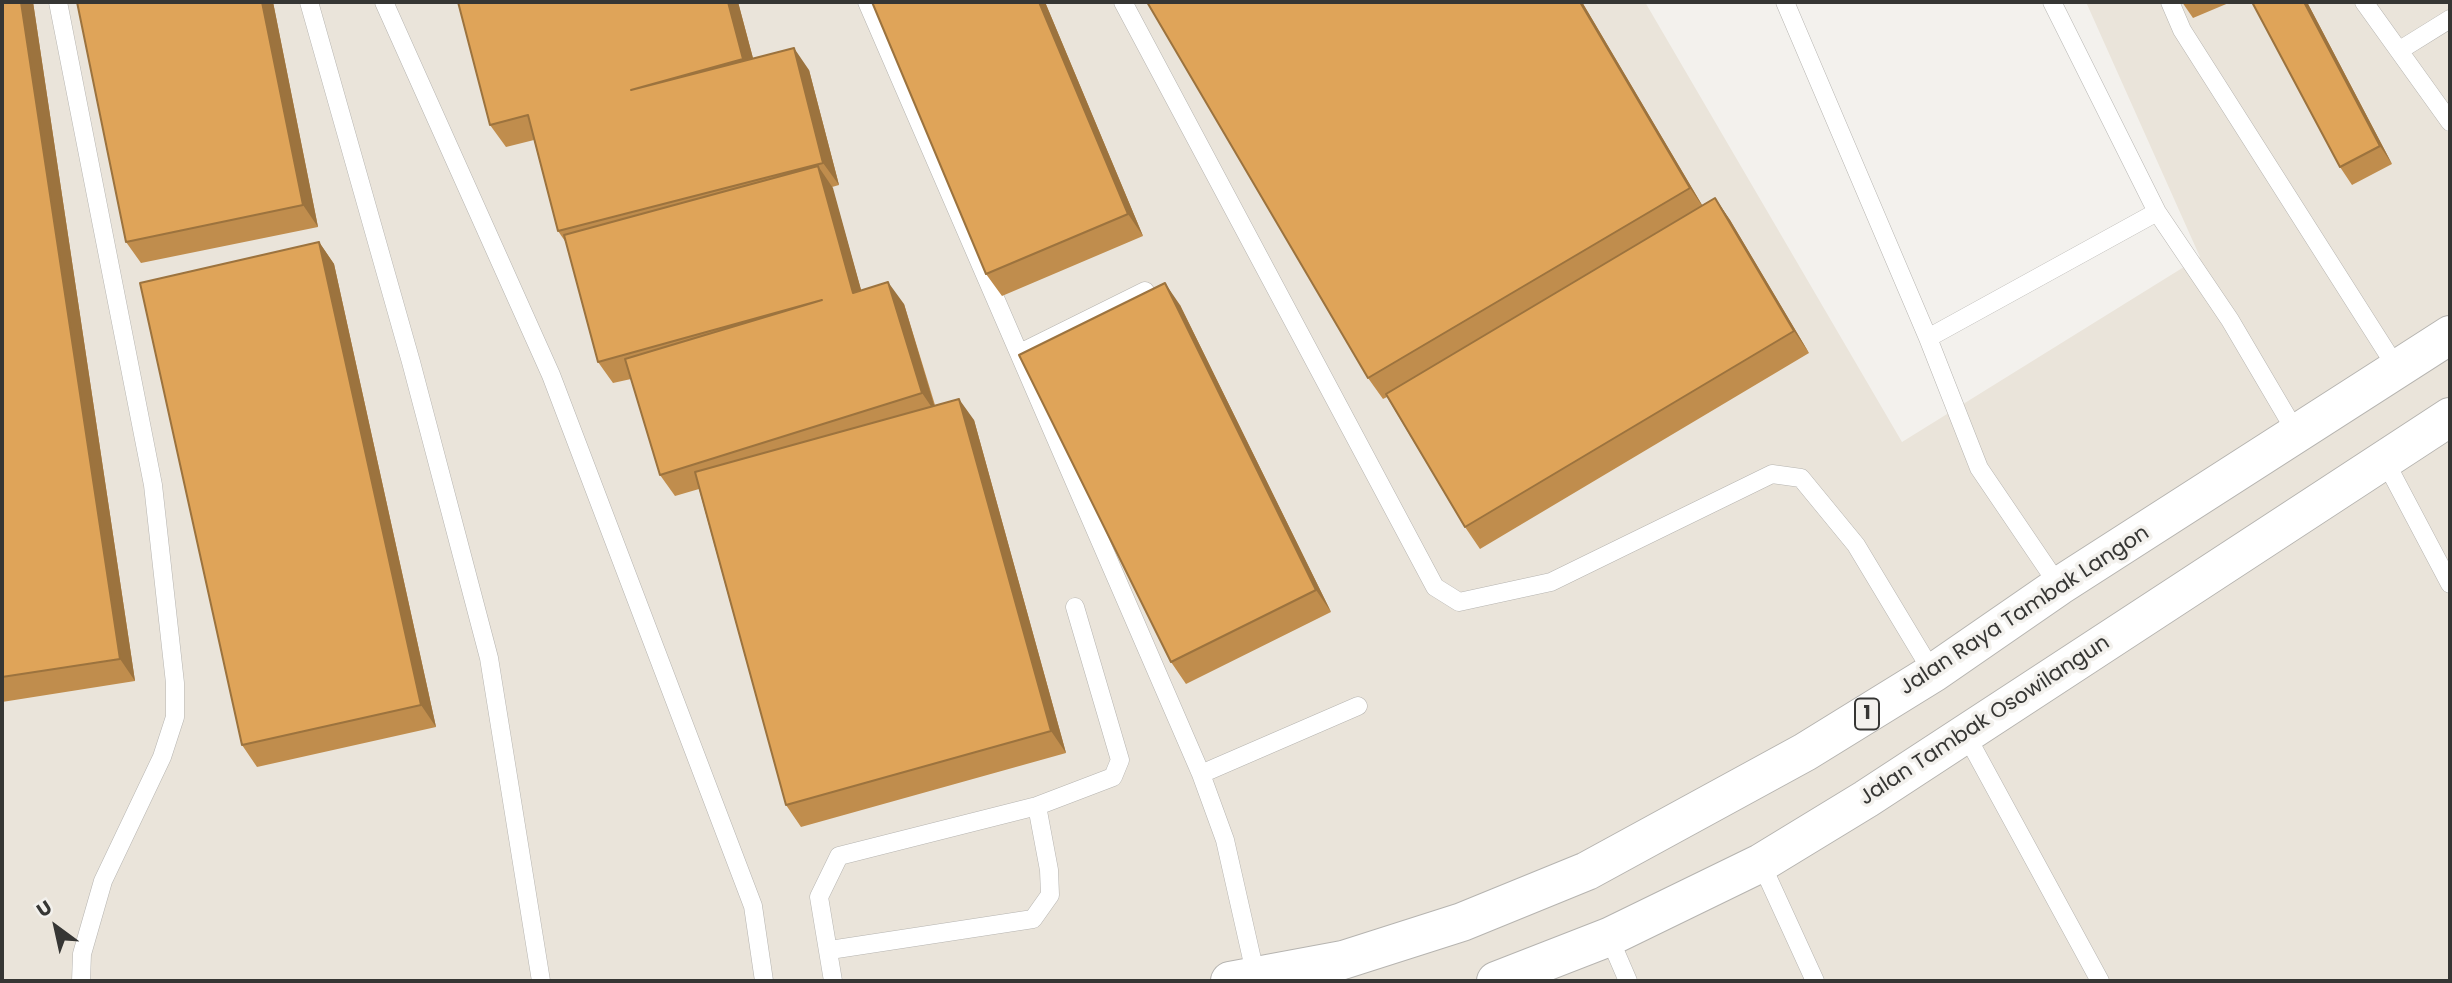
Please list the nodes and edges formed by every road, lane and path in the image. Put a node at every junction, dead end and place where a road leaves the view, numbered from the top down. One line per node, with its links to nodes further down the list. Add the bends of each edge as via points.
1 (58, 2): 35 (lane, via 153,485 175,683 175,717 162,757 103,881 82,954)
2 (309, 2): 36 (lane, via 489,658)
3 (384, 2): 37 (lane, via 551,375 752,906)
4 (867, 2): 17 (lane)
5 (1123, 2): 26 (lane, via 1435,587 1459,602 1551,582 1772,474 1801,478 1856,545)
6 (1785, 2): 16 (lane)
7 (2052, 2): 13 (lane)
8 (2170, 2): 18 (lane, via 2182,30)
9 (2364, 2): 11 (lane)
10 (2450, 19): 11 (lane)
11 (2400, 50): 12 (lane)
12 (2450, 122)
13 (2157, 212): 16 (lane); 20 (lane, via 2230,320)
14 (1145, 291): 17 (lane)
15 (2450, 335): 18 (highway, Jalan Raya Tambak Langon / 1)
16 (1928, 338): 24 (lane, via 1979,468)
17 (1020, 353): 29 (lane)
18 (2398, 370): 20 (highway, Jalan Raya Tambak Langon / 1)
19 (2450, 418): 21 (highway, Jalan Tambak Osowilangun)
20 (2297, 434): 24 (highway, Jalan Raya Tambak Langon / 1)
21 (2385, 461): 22 (lane); 28 (highway, Jalan Tambak Osowilangun)
22 (2444, 561): 23 (lane)
23 (2450, 584)
24 (2059, 586): 26 (highway, Jalan Raya Tambak Langon / 1)
25 (1075, 607): 30 (lane, via 1120,760 1113,777)
26 (1933, 673): 34 (highway, Jalan Raya Tambak Langon / 1, via 1805,751 1587,871 1462,922 1343,960)
27 (1358, 706): 29 (lane)
28 (1965, 733): 31 (highway, Jalan Tambak Osowilangun); 42 (lane)
29 (1201, 774): 34 (lane, via 1225,840)
30 (1037, 806): 33 (lane, via 839,856 819,897); 33 (lane, via 1050,895 1033,919)
31 (1761, 863): 32 (highway, Jalan Tambak Osowilangun); 41 (lane)
32 (1609, 937): 39 (highway, Jalan Tambak Osowilangun); 40 (lane)
33 (830, 950): 38 (lane)
34 (1243, 979)
35 (81, 981)
36 (541, 981)
37 (764, 981)
38 (833, 981)
39 (1496, 981)
40 (1628, 981)
41 (1815, 981)
42 (2100, 981)

